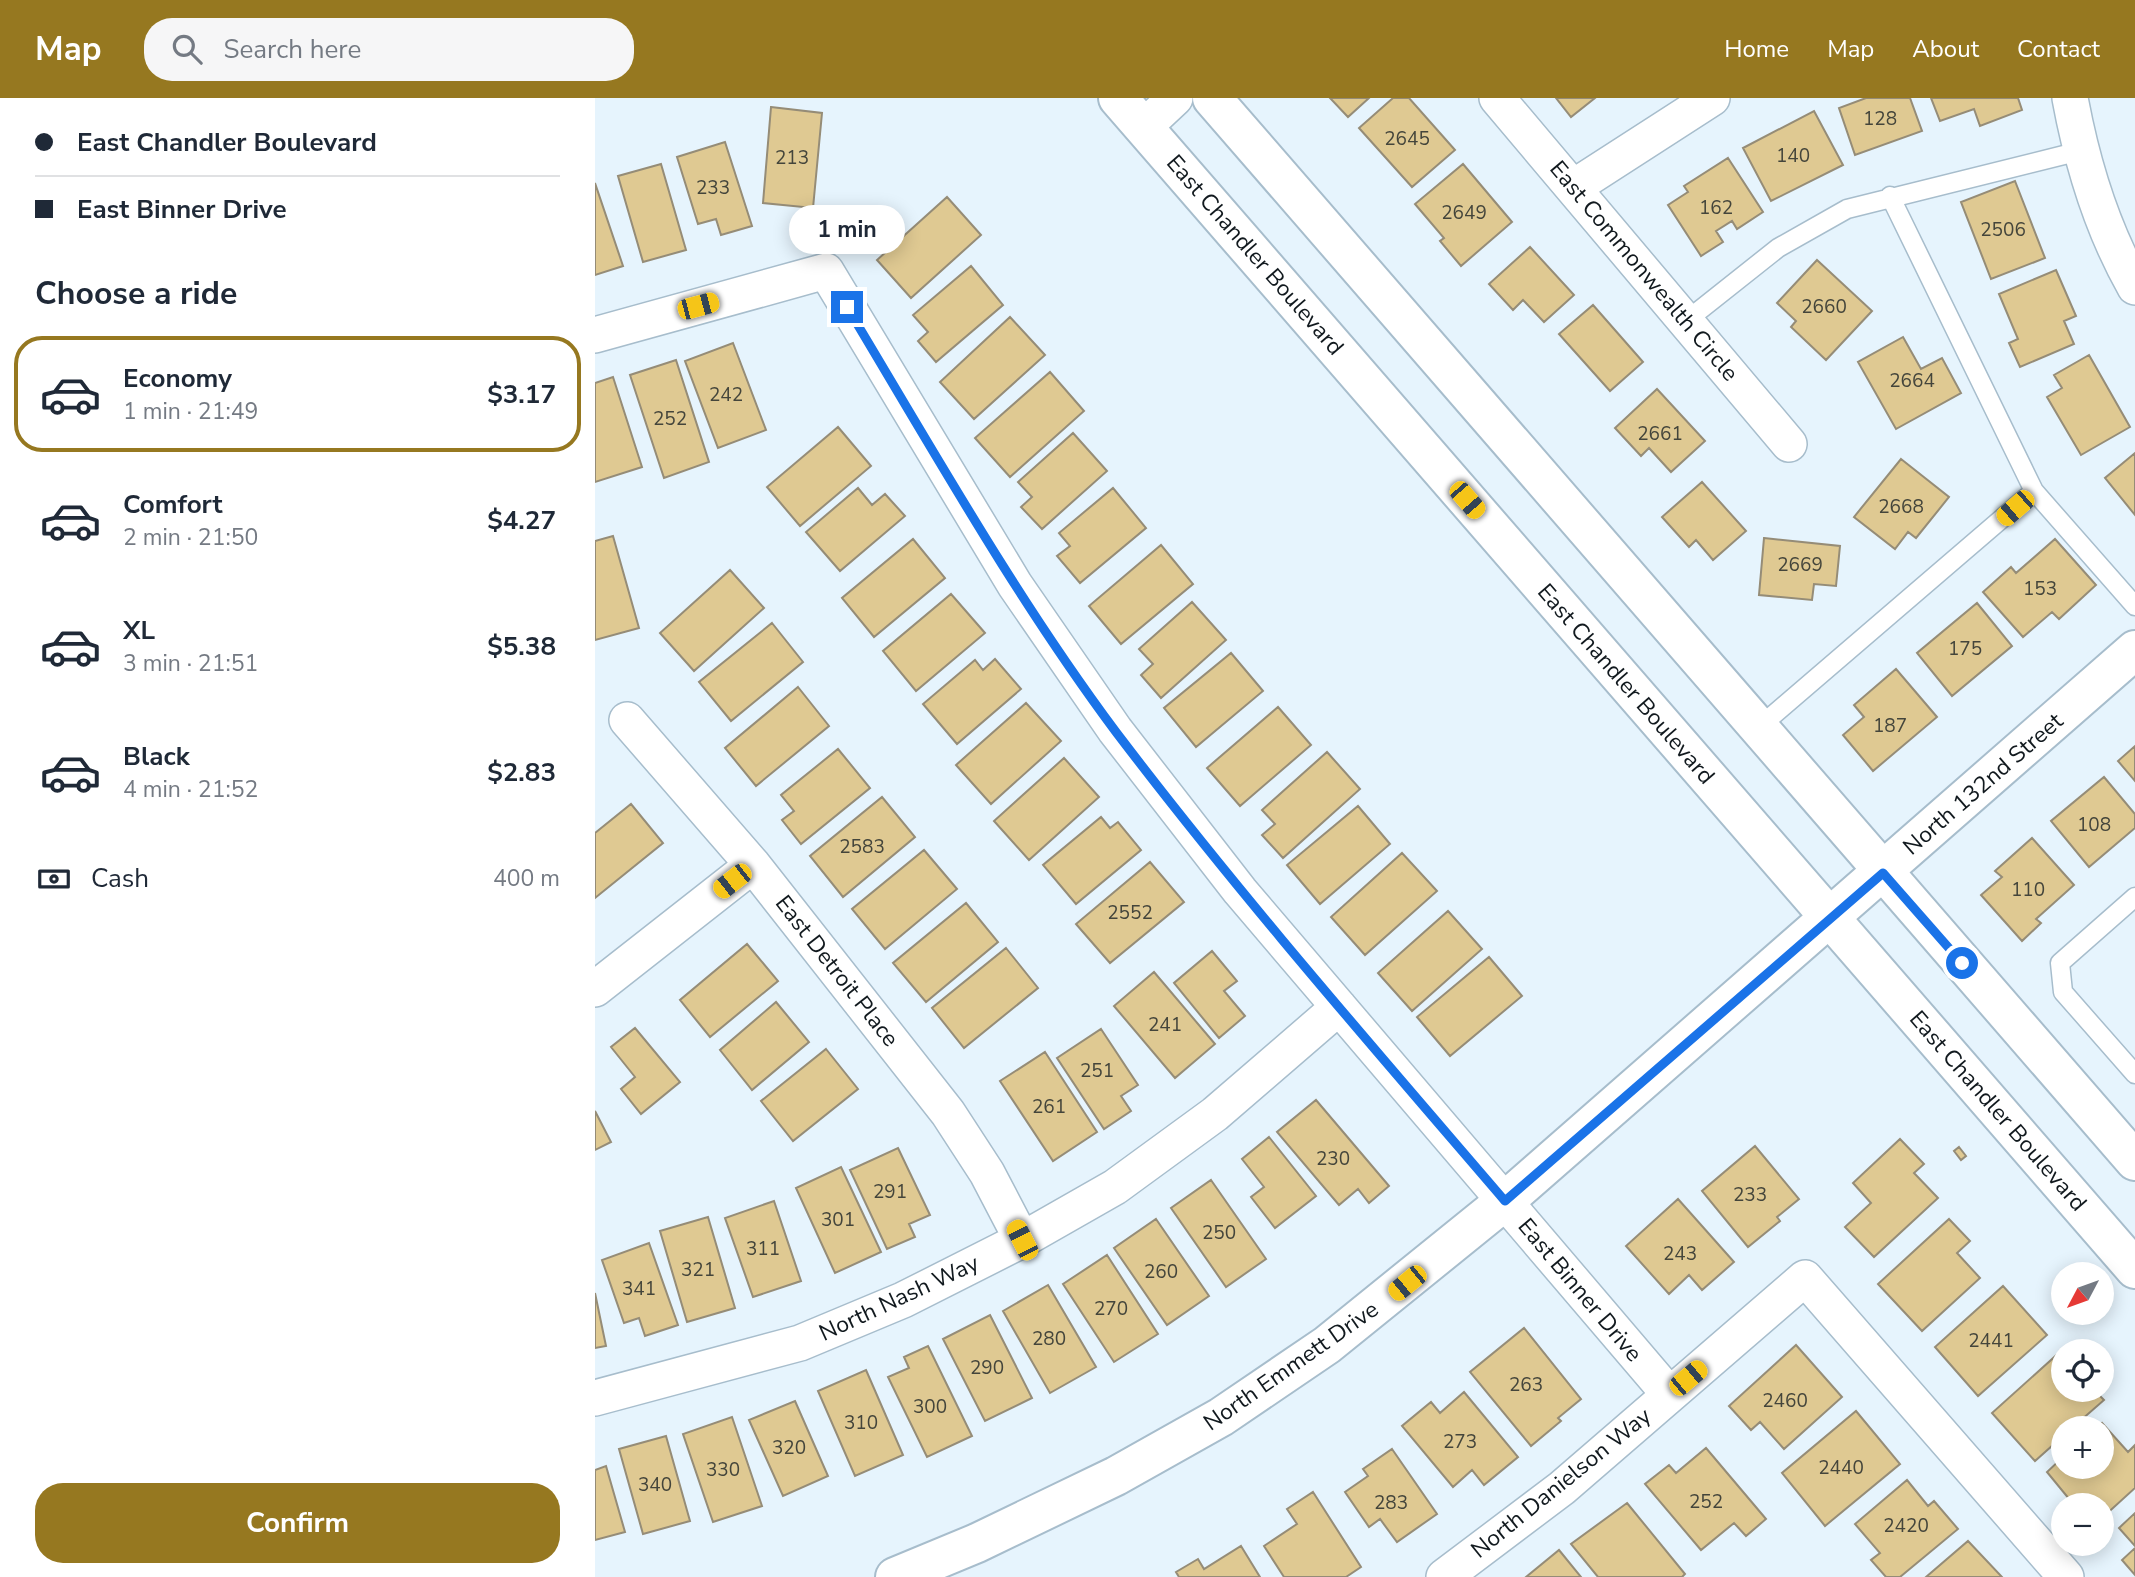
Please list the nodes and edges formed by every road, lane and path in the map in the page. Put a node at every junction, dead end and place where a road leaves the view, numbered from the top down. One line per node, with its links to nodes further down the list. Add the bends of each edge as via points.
1 (1118, 98): 7 (main road, East Chandler Boulevard)
2 (1175, 98): 7 (street)
3 (1212, 98): 19 (main road)
4 (1497, 98): 9 (street, East Commonwealth Circle)
5 (1712, 98): 9 (street)
6 (2070, 98): 8 (street)
7 (1144, 127): 23 (main road, East Chandler Boulevard)
8 (2080, 151): 10 (lane); 11 (street, via 2120,260)
9 (1574, 187): 12 (street, East Commonwealth Circle)
10 (1890, 196): 12 (lane, via 1847,209 1778,248); 15 (lane)
11 (2135, 287)
12 (1686, 321): 14 (street, East Commonwealth Circle)
13 (595, 335): 25 (street, East Binner Drive, via 826,271 1015,585 1115,730 1240,891)
14 (1790, 444)
15 (2034, 491): 16 (lane); 19 (lane)
16 (2135, 606)
17 (2135, 650): 21 (main road, North 132nd Street)
18 (627, 720): 20 (street, East Detroit Place)
19 (1758, 728): 21 (main road)
20 (753, 865): 24 (street); 29 (street, East Detroit Place, via 948,1113)
21 (1883, 873): 23 (main road, North 132nd Street); 27 (main road)
22 (2135, 897): 26 (lane, via 2060,963 2063,992)
23 (1831, 918): 28 (main road, North Emmett Drive); 30 (main road, East Chandler Boulevard)
24 (595, 989)
25 (1339, 1007): 28 (street, East Binner Drive); 29 (street, North Nash Way, via 1215,1114 1115,1187)
26 (2135, 1074)
27 (2135, 1161)
28 (1505, 1201): 31 (street, East Binner Drive); 33 (main road, North Emmett Drive, via 1377,1307 1221,1417 1116,1476)
29 (1022, 1240): 32 (street, North Nash Way, via 903,1300 800,1343)
30 (2135, 1269)
31 (1669, 1394): 34 (street, North Danielson Way, via 1562,1488); 35 (street, North Danielson Way, via 1805,1278)
32 (595, 1398)
33 (895, 1577)
34 (1444, 1577)
35 (2066, 1577)

